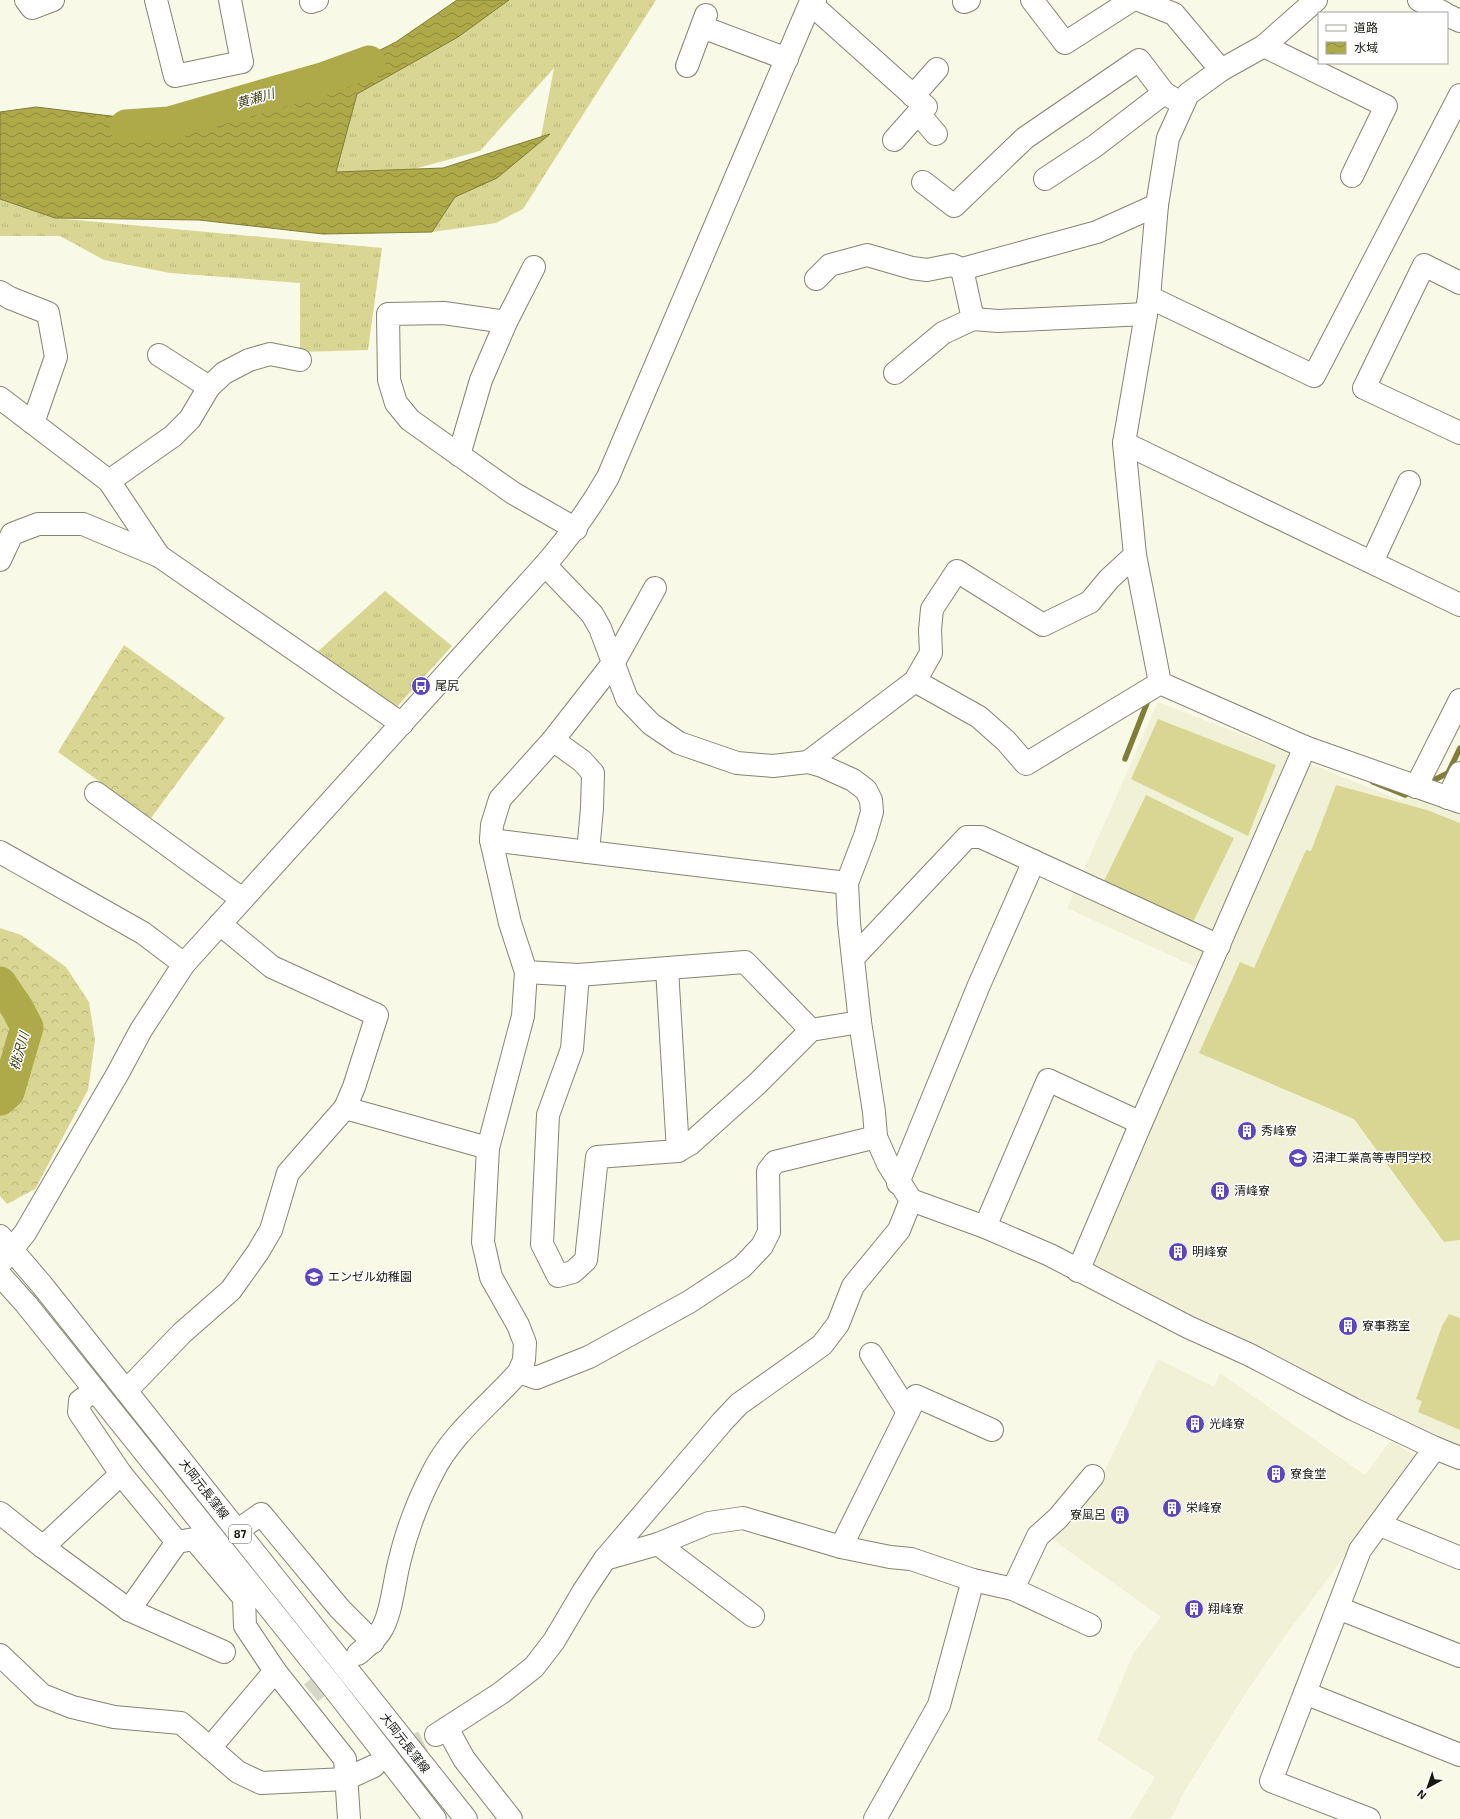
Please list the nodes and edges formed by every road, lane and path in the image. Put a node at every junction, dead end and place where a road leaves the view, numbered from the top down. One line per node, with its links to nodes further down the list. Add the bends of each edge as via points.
1 (26, 0): 2 (street, via 32,8)
2 (53, 0)
3 (156, 0): 4 (street, via 175,76 242,62)
4 (230, 0)
5 (1032, 0): 6 (street, via 1065,43)
6 (1132, 0)
7 (1139, 0): 18 (street, via 1174,14)
8 (1316, 0): 14 (street)
9 (1419, 0): 11 (street)
10 (811, 3): 15 (street); 21 (street)
11 (1442, 12)
12 (1448, 15): 13 (street)
13 (1460, 21)
14 (1264, 46): 18 (street); 25 (street, via 1386,106)
15 (787, 59): 16 (street, via 704,21); 48 (street, via 608,477)
16 (687, 66)
17 (938, 69): 21 (street)
18 (1221, 70): 22 (street, via 1188,94)
19 (1164, 93): 22 (street); 26 (street, via 1095,146); 27 (street, via 1139,60 1025,138 954,206)
20 (1460, 95): 34 (street, via 1314,376)
21 (916, 104): 23 (street); 24 (street)
22 (1182, 105): 28 (street, via 1168,138)
23 (936, 134)
24 (894, 140)
25 (1352, 176)
26 (1045, 179)
27 (923, 182)
28 (1157, 205): 30 (street, via 1097,232); 34 (street)
29 (534, 267): 36 (street)
30 (962, 269): 31 (street, via 952,265 927,270 912,268 867,255 830,265); 35 (street)
31 (816, 279)
32 (1460, 283): 43 (street, via 1424,265 1364,388)
33 (0, 292): 42 (street, via 48,313 56,357)
34 (1147, 306): 35 (street, via 998,321); 44 (street)
35 (973, 319): 39 (street, via 943,334)
36 (506, 322): 45 (street, via 481,380); 45 (street, via 444,313 388,314 389,380 396,403 410,420)
37 (159, 355): 40 (street)
38 (300, 360): 40 (street, via 270,354 249,360 224,373)
39 (895, 373)
40 (209, 387): 46 (street, via 190,419 173,436)
41 (0, 398): 42 (street)
42 (33, 423): 46 (street)
43 (1460, 433)
44 (1124, 443): 49 (street); 52 (street)
45 (459, 455): 48 (street, via 512,493)
46 (109, 481): 50 (street)
47 (1410, 482): 52 (street)
48 (576, 529): 53 (street)
49 (1136, 554): 57 (street, via 1090,602 1043,625 957,571 932,609 931,653); 58 (street)
50 (159, 556): 51 (street, via 83,524 38,524 12,534); 60 (street)
51 (0, 560)
52 (1372, 562): 55 (street)
53 (545, 565): 56 (street, via 592,614); 60 (street)
54 (655, 588): 56 (street)
55 (1460, 605)
56 (614, 662): 61 (street); 63 (street, via 627,699 651,724 679,743 737,764 773,766)
57 (915, 681): 58 (street, via 979,717 1006,741 1026,764); 63 (street)
58 (1160, 684): 62 (street)
59 (1460, 700): 65 (street)
60 (402, 724): 73 (street)
61 (553, 740): 68 (street, via 500,799 492,825); 70 (street, via 593,772)
62 (1305, 746): 65 (street); 75 (street)
63 (808, 762): 72 (street, via 853,780 866,790 871,800 872,812)
64 (1460, 773): 67 (street)
65 (1416, 787): 67 (street)
66 (96, 793): 73 (street)
67 (1454, 800)
68 (491, 840): 70 (street); 79 (street, via 510,923)
69 (0, 852): 77 (street, via 143,933)
70 (588, 852): 72 (street)
71 (1034, 861): 75 (street); 76 (street, via 981,837 967,837); 88 (street, via 979,985)
72 (847, 883): 76 (street)
73 (242, 899): 74 (street)
74 (220, 924): 77 (street); 83 (street, via 272,967 377,1015)
75 (1219, 946): 84 (street)
76 (853, 958): 81 (street)
77 (184, 964): 91 (street, via 141,1030 25,1233)
78 (667, 969): 80 (street); 82 (street, via 745,962); 87 (street)
79 (526, 972): 80 (street); 86 (street, via 523,1016)
80 (578, 975): 87 (street, via 572,1049 548,1115 542,1244 558,1276 573,1272 586,1260 597,1157)
81 (860, 1022): 82 (street); 85 (street)
82 (811, 1030): 87 (street, via 757,1084 690,1144)
83 (345, 1108): 86 (street); 97 (street, via 288,1173 271,1230 231,1290 182,1333)
84 (1141, 1123): 90 (street, via 1048,1080); 92 (street)
85 (876, 1137): 88 (street); 95 (street, via 775,1162 768,1170 769,1232 762,1246 742,1267 688,1302 589,1358 536,1378)
86 (488, 1148): 95 (street, via 483,1242 491,1277 518,1325 525,1343 524,1360)
87 (678, 1151)
88 (898, 1182): 89 (street)
89 (910, 1200): 90 (street); 112 (street, via 899,1230 853,1286 838,1324 822,1345 739,1404)
90 (985, 1227): 92 (street, via 1050,1255)
91 (4, 1250): 97 (street, 大岡元長窪線 / 87, via 42,1285)
92 (1078, 1271): 100 (street, via 1188,1327 1250,1354 1353,1409)
93 (0, 1275): 96 (street, 大岡元長窪線 / 87)
94 (871, 1354): 98 (street)
95 (519, 1372): 106 (street, via 448,1448 432,1472 408,1532 381,1631 366,1648 340,1609 261,1514)
96 (94, 1390): 102 (street, via 80,1401 79,1412); 129 (street, 大岡元長窪線 / 87)
97 (126, 1391): 106 (street, 大岡元長窪線 / 87)
98 (908, 1412): 99 (street, via 916,1396); 110 (street)
99 (992, 1430)
100 (1435, 1448): 101 (street); 105 (street)
101 (1460, 1458)
102 (121, 1474): 107 (street); 109 (street)
103 (1093, 1476): 114 (street, via 1058,1518 1038,1536)
104 (0, 1513): 109 (street)
105 (1380, 1525): 111 (street); 115 (street, via 1360,1550)
106 (237, 1531): 130 (street, 大岡元長窪線 / 87)
107 (177, 1542): 116 (street); 122 (street, via 194,1539 244,1598 245,1626)
108 (658, 1544): 110 (street, via 709,1522 743,1518); 112 (street); 117 (street)
109 (43, 1547): 116 (street)
110 (842, 1547): 113 (street, via 890,1558 911,1559)
111 (1460, 1558)
112 (605, 1559): 131 (street, via 582,1592 554,1641 534,1667 501,1693 441,1731)
113 (973, 1580): 114 (street); 132 (street, via 939,1705)
114 (1013, 1589): 118 (street)
115 (1338, 1608): 121 (street); 123 (street)
116 (129, 1610): 119 (street)
117 (753, 1616)
118 (1090, 1625)
119 (224, 1652)
120 (0, 1655): 124 (street, via 42,1695 72,1707 114,1717 181,1723)
121 (1460, 1656)
122 (275, 1671): 124 (street); 127 (street, via 306,1698 345,1759)
123 (1305, 1693): 125 (street); 133 (street, via 1271,1781)
124 (210, 1748): 127 (street, via 238,1772 262,1783)
125 (1460, 1755)
126 (374, 1766): 127 (street)
127 (346, 1780): 128 (street)
128 (349, 1819)
129 (435, 1819)
130 (466, 1819)
131 (511, 1819)
132 (875, 1819)
133 (1369, 1819)

